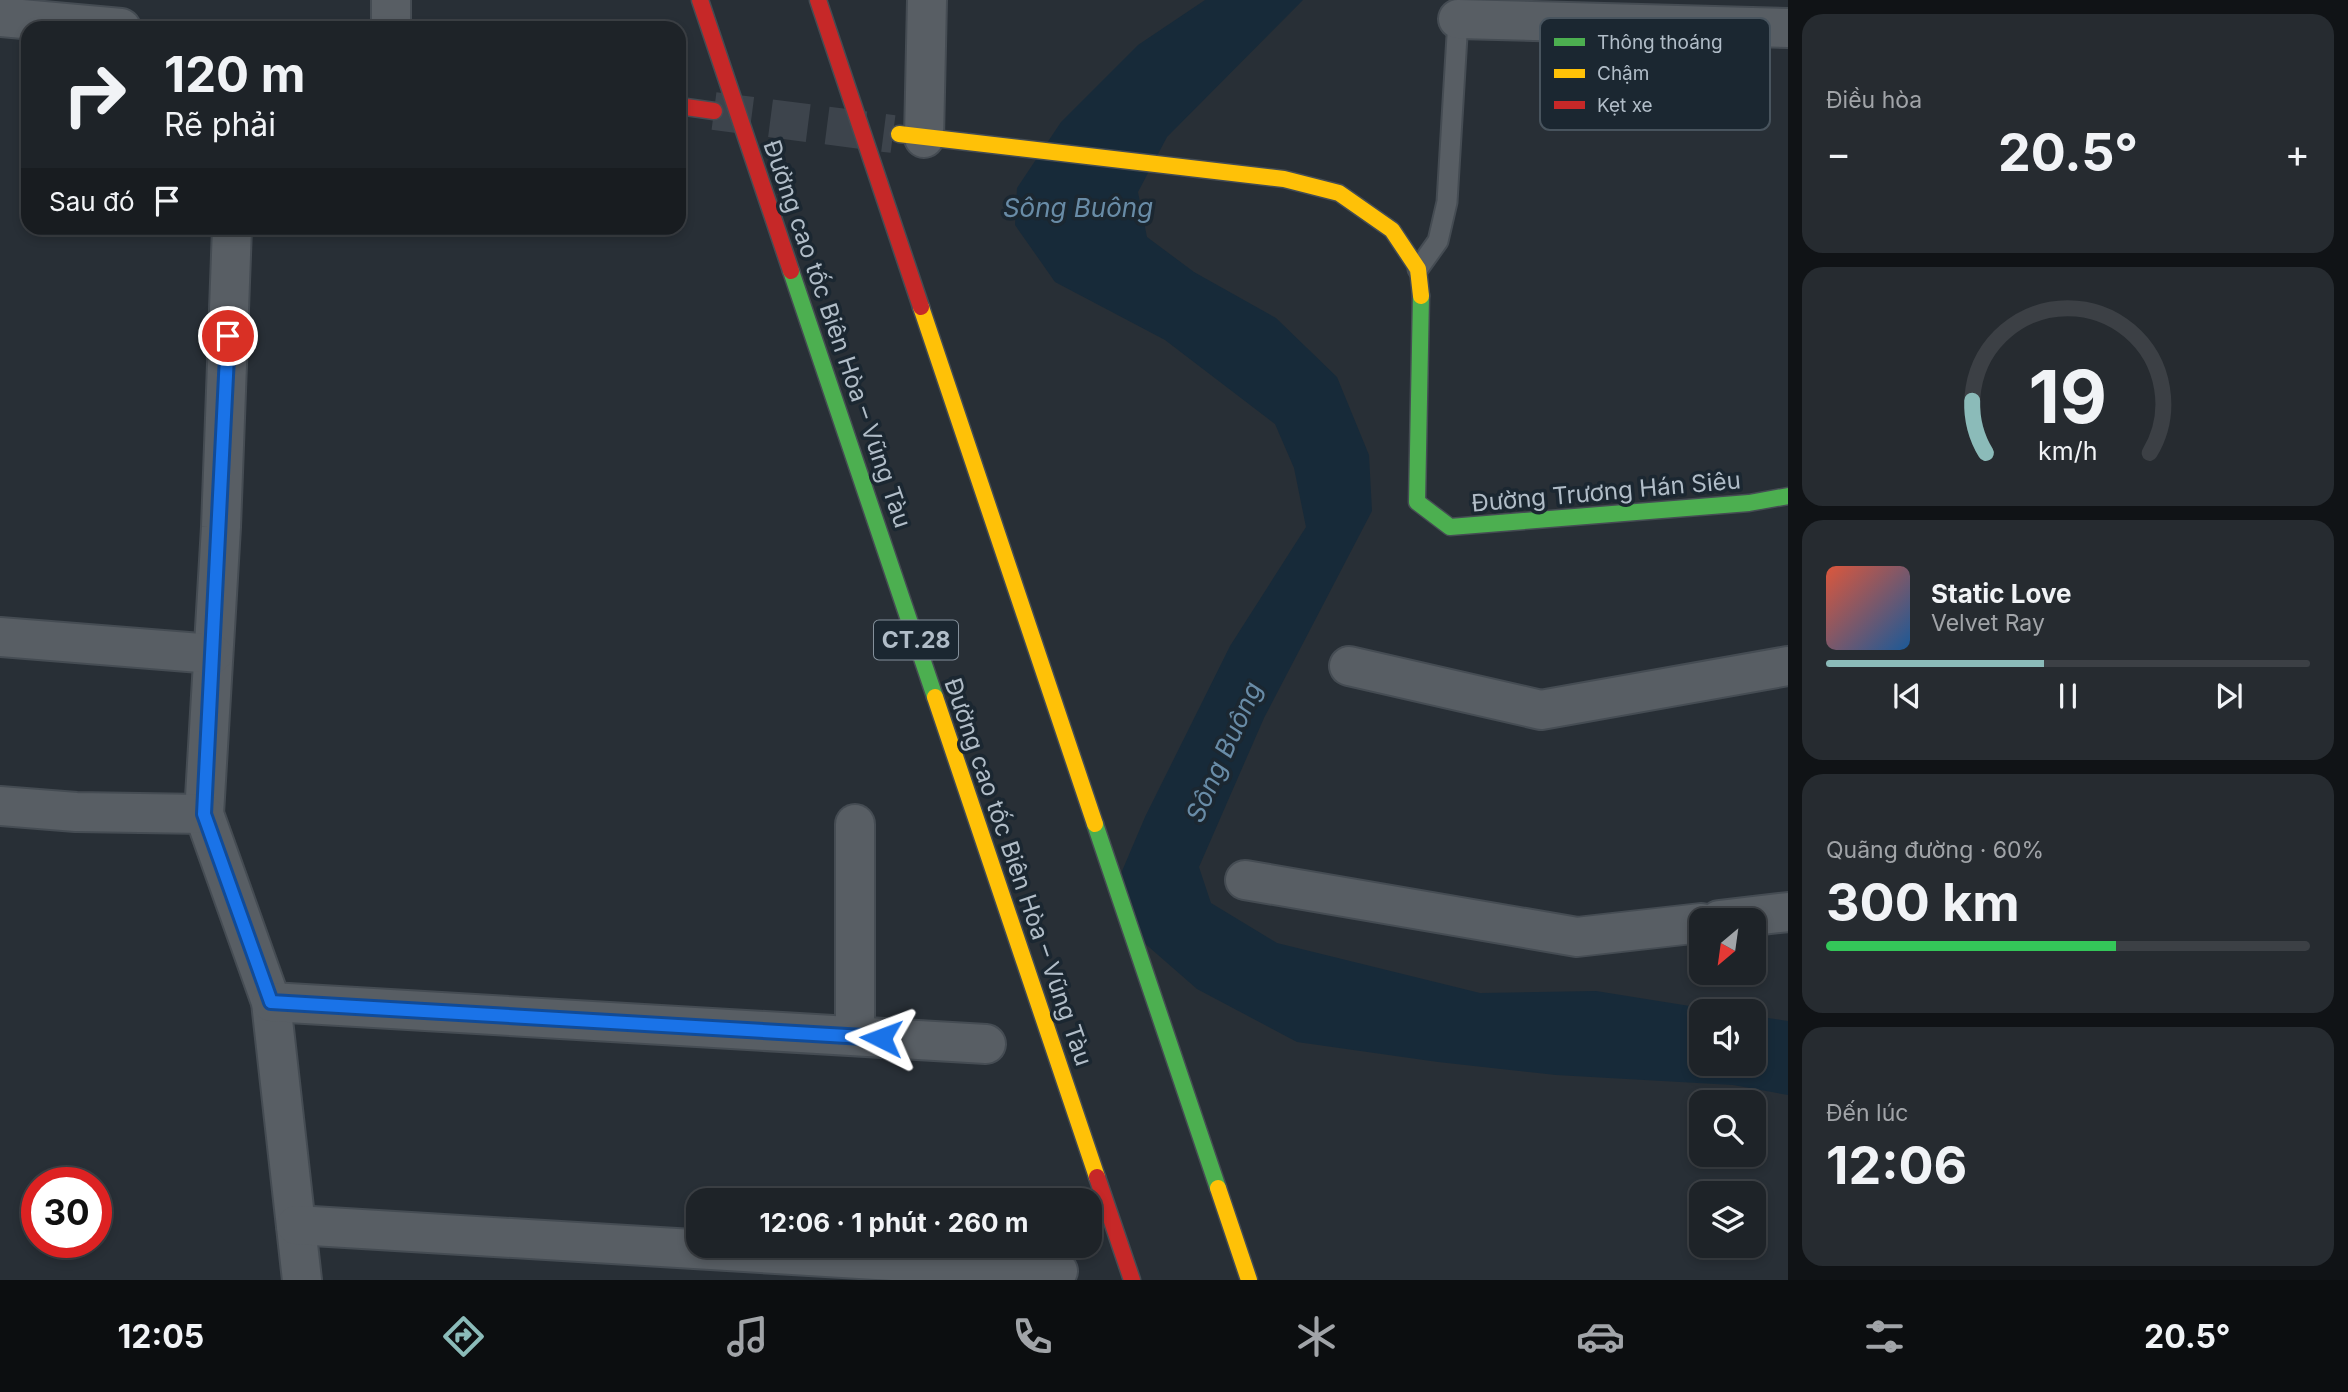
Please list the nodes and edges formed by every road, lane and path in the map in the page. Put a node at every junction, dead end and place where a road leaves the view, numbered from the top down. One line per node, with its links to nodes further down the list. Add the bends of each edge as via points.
1 (391, 0): 8 (street)
2 (700, 0): 35 (main road, Đường cao tốc Biên Hòa – Vũng Tàu / CT.28)
3 (818, 0): 36 (main road)
4 (927, 0): 14 (street)
5 (0, 17): 7 (street)
6 (1458, 19): 9 (street); 16 (lane, via 1447,202 1438,242)
7 (44, 21)
8 (391, 21)
9 (1540, 21)
10 (1770, 28): 11 (street)
11 (1788, 28)
12 (686, 107): 13 (main road)
13 (714, 111)
14 (911, 136): 16 (main road, via 1284,179 1339,193 1392,230)
15 (232, 235): 19 (street)
16 (1418, 269): 17 (main road, Đường Trương Hán Siêu, via 1422,337 1417,502 1450,527)
17 (1788, 496)
18 (0, 637): 19 (street)
19 (213, 654): 23 (street)
20 (1349, 666): 21 (street, via 1541,710)
21 (1788, 666)
22 (0, 806): 23 (street, via 76,813)
23 (204, 814): 29 (street)
24 (855, 824): 30 (street)
25 (1245, 880): 28 (street, via 1577,937)
26 (1788, 912): 27 (street)
27 (1766, 915)
28 (1689, 924)
29 (271, 1002): 30 (street); 32 (street)
30 (855, 1036): 31 (street)
31 (986, 1044)
32 (296, 1224): 33 (street); 34 (street)
33 (1058, 1271)
34 (302, 1280)
35 (1132, 1280)
36 (1250, 1280)

